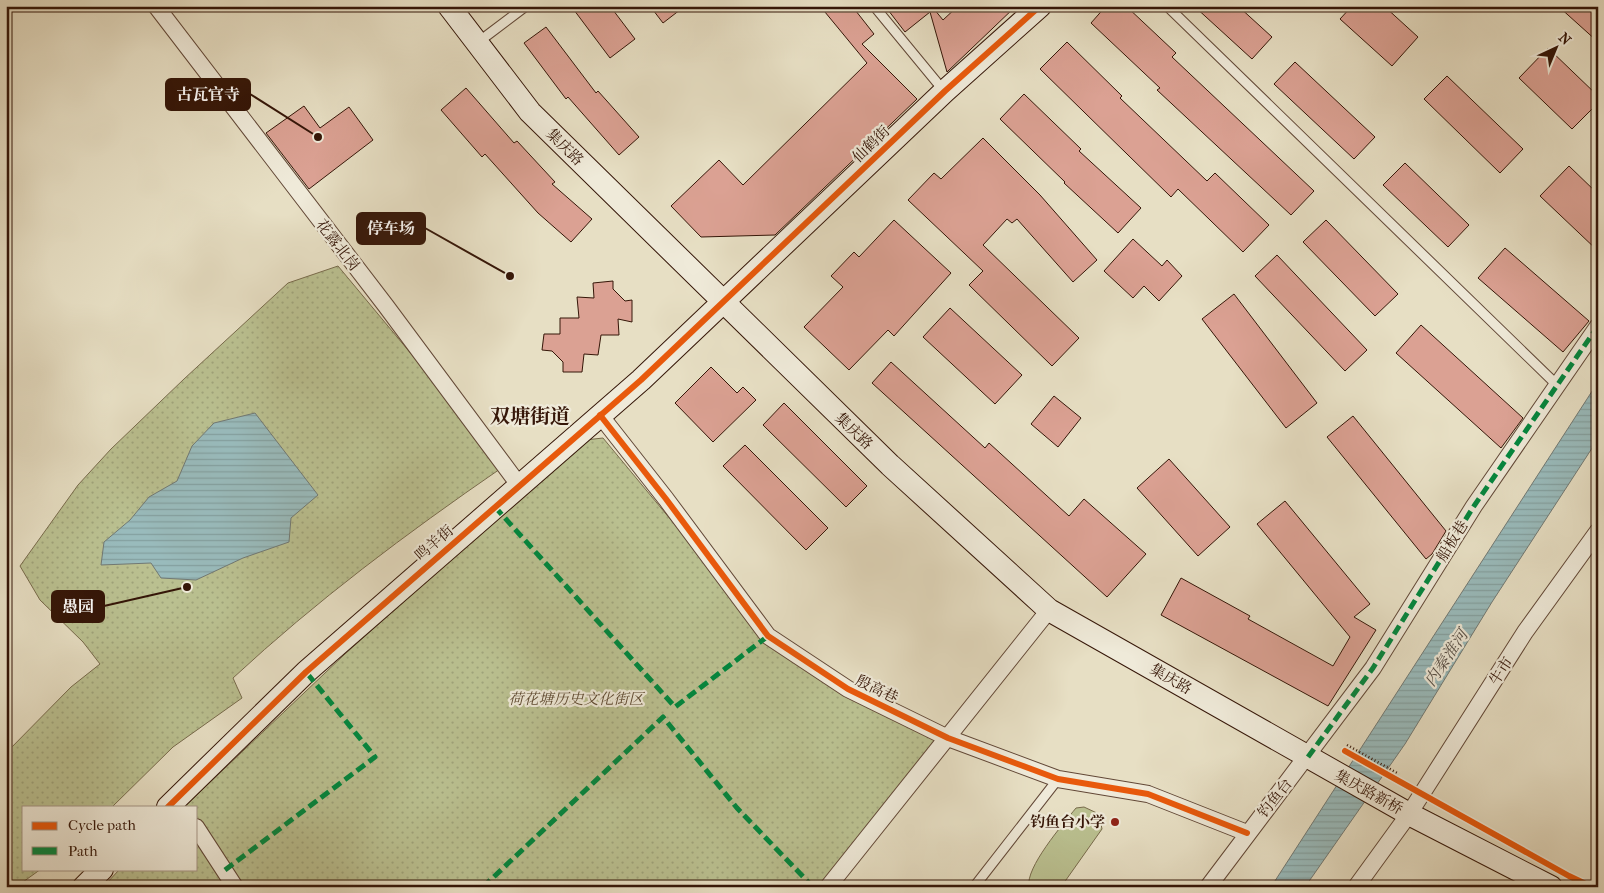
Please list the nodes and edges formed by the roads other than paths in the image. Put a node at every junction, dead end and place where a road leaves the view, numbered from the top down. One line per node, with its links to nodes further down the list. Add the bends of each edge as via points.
1 (156, 6): 13 (street, 花露北岗)
2 (449, 6): 7 (main road, 集庆路)
3 (526, 6): 7 (lane)
4 (874, 6): 8 (lane)
5 (1040, 6): 8 (main road, 仙鹤街)
6 (1167, 6): 11 (lane)
7 (477, 43): 9 (main road, 集庆路, via 530,112)
8 (945, 91): 9 (main road, 仙鹤街)
9 (723, 304): 12 (main road, 鸣羊街); 15 (main road, 集庆路, via 890,466)
10 (1598, 326): 11 (street, 船板巷)
11 (1557, 385): 17 (street, 船板巷, via 1474,506 1373,668)
12 (600, 415): 13 (main road, 鸣羊街); 16 (street, 殷高巷, via 768,636 848,689)
13 (519, 485): 20 (main road, 鸣羊街, via 306,672)
14 (1598, 531): 21 (street, 牛市, via 1525,632)
15 (1049, 610): 16 (street); 17 (main road, 集庆路)
16 (948, 738): 19 (street, 殷高巷); 27 (street)
17 (1308, 757): 18 (main road, 集庆路); 23 (street, 钓鱼台)
18 (1329, 770): 21 (main road, 集庆路新桥)
19 (1058, 779): 23 (street, 殷高巷, via 1148,794); 28 (lane)
20 (176, 804)
21 (1409, 814): 30 (street, 牛市); 31 (main road)
22 (198, 830): 26 (street)
23 (1247, 833): 29 (street, 钓鱼台)
24 (101, 870): 25 (main road)
25 (84, 887)
26 (235, 887)
27 (828, 887)
28 (974, 887)
29 (1208, 887)
30 (1356, 887)
31 (1551, 887)

